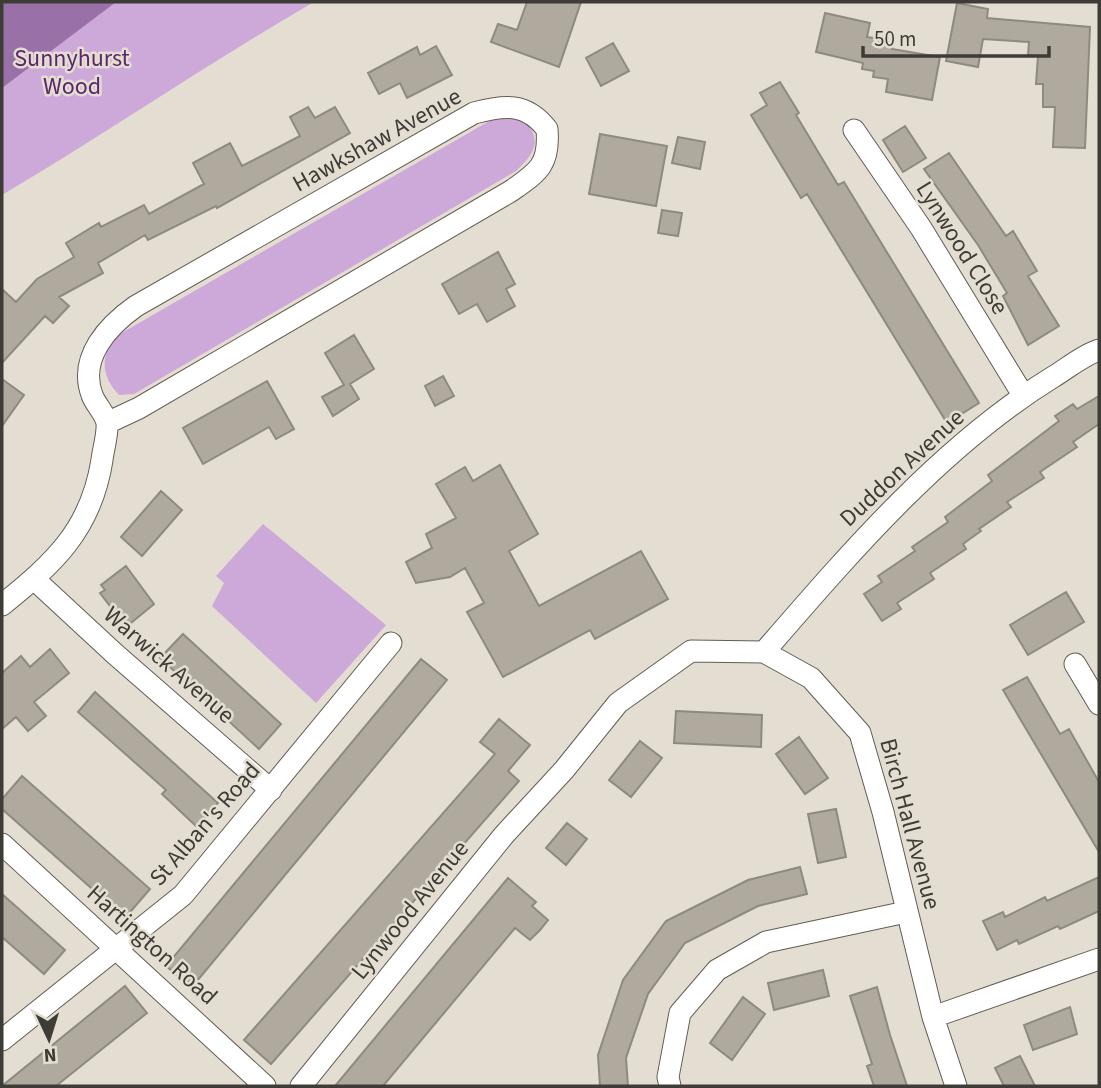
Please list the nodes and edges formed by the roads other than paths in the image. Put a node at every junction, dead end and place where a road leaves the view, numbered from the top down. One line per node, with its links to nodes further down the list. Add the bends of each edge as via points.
1 (855, 130): 3 (street, Lynwood Close)
2 (1099, 350): 3 (street, Duddon Avenue)
3 (1023, 395): 8 (street, Duddon Avenue, via 862,540)
4 (107, 423): 4 (street, Hawkshaw Avenue, via 91,392 90,370 99,340 111,324 136,306 474,113 514,106 528,111 547,129 545,162 511,191); 5 (street, via 98,482 88,511 64,550)
5 (34, 579): 6 (street); 12 (street, Warwick Avenue)
6 (2, 605)
7 (391, 643): 12 (street, St Alban's Road)
8 (764, 652): 11 (street, Birch Hall Avenue, via 691,651 618,703); 14 (street, Birch Hall Avenue, via 811,678 860,733)
9 (1075, 664): 10 (street)
10 (1099, 704)
11 (564, 770): 20 (street, Lynwood Avenue, via 504,835)
12 (271, 790): 15 (street, St Alban's Road, via 183,895)
13 (2, 844): 15 (street, Hartington Road)
14 (906, 912): 17 (street, Birch Hall Avenue); 21 (street, via 766,942 717,970 680,1013)
15 (116, 947): 18 (street, St Alban's Road); 19 (street, Hartington Road)
16 (1099, 959): 17 (street)
17 (933, 1017): 22 (street, Birch Hall Avenue)
18 (2, 1040)
19 (265, 1086)
20 (301, 1086)
21 (670, 1086)
22 (956, 1086)

